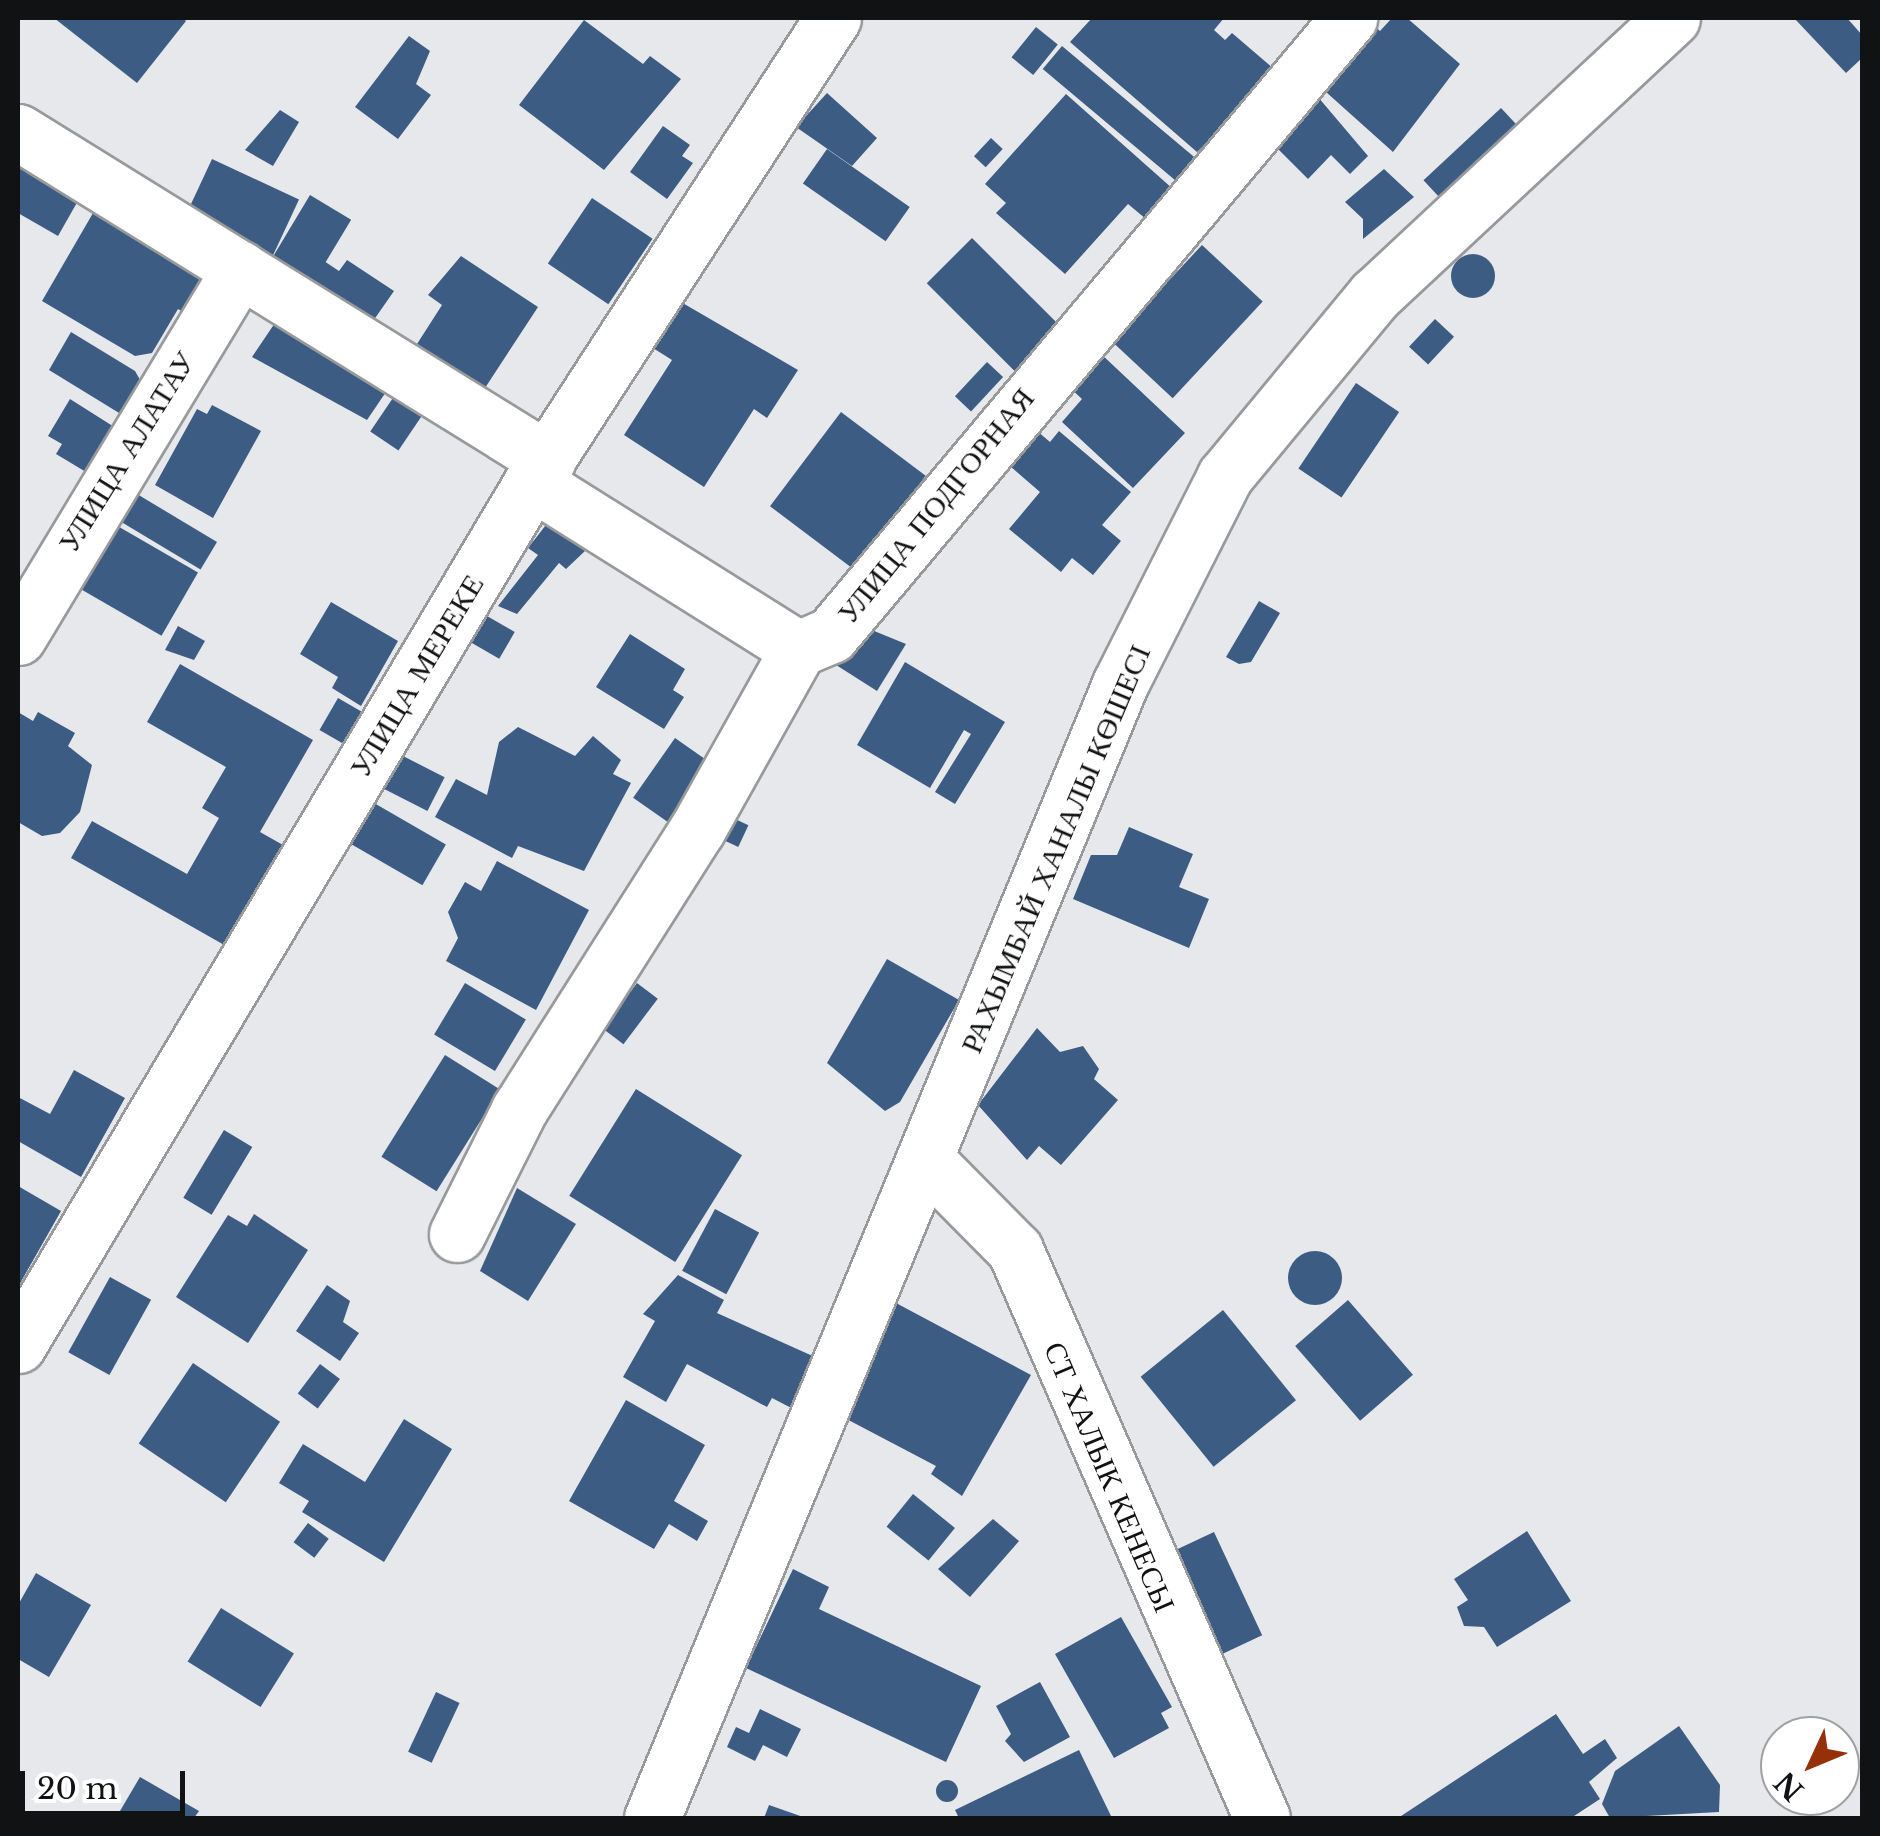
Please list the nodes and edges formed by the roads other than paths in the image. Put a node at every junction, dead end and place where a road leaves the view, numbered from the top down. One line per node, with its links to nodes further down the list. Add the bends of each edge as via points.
1 (833, 18): 6 (street, УЛИЦА МЕРЕКЕ)
2 (1349, 18): 8 (street, УЛИЦА ПОДГОРНАЯ, via 831,635)
3 (1672, 18): 9 (street, РАХЫМБАЙ ХАНАЛЫ КӨШЕСІ, via 1376,295 1226,476 1120,684)
4 (18, 132): 5 (street)
5 (240, 269): 6 (street); 7 (street, УЛИЦА АЛАТАУ)
6 (540, 471): 8 (street); 11 (street, УЛИЦА МЕРЕКЕ)
7 (18, 637)
8 (798, 648): 10 (street, via 706,816 518,1110)
9 (925, 1159): 12 (street, РАХЫМБАЙ ХАНАЛЫ КӨШЕСІ); 13 (street, СТ ХАЛЫК КЕНЕСЫ, via 1016,1250)
10 (457, 1234)
11 (18, 1345)
12 (652, 1818)
13 (1262, 1818)

